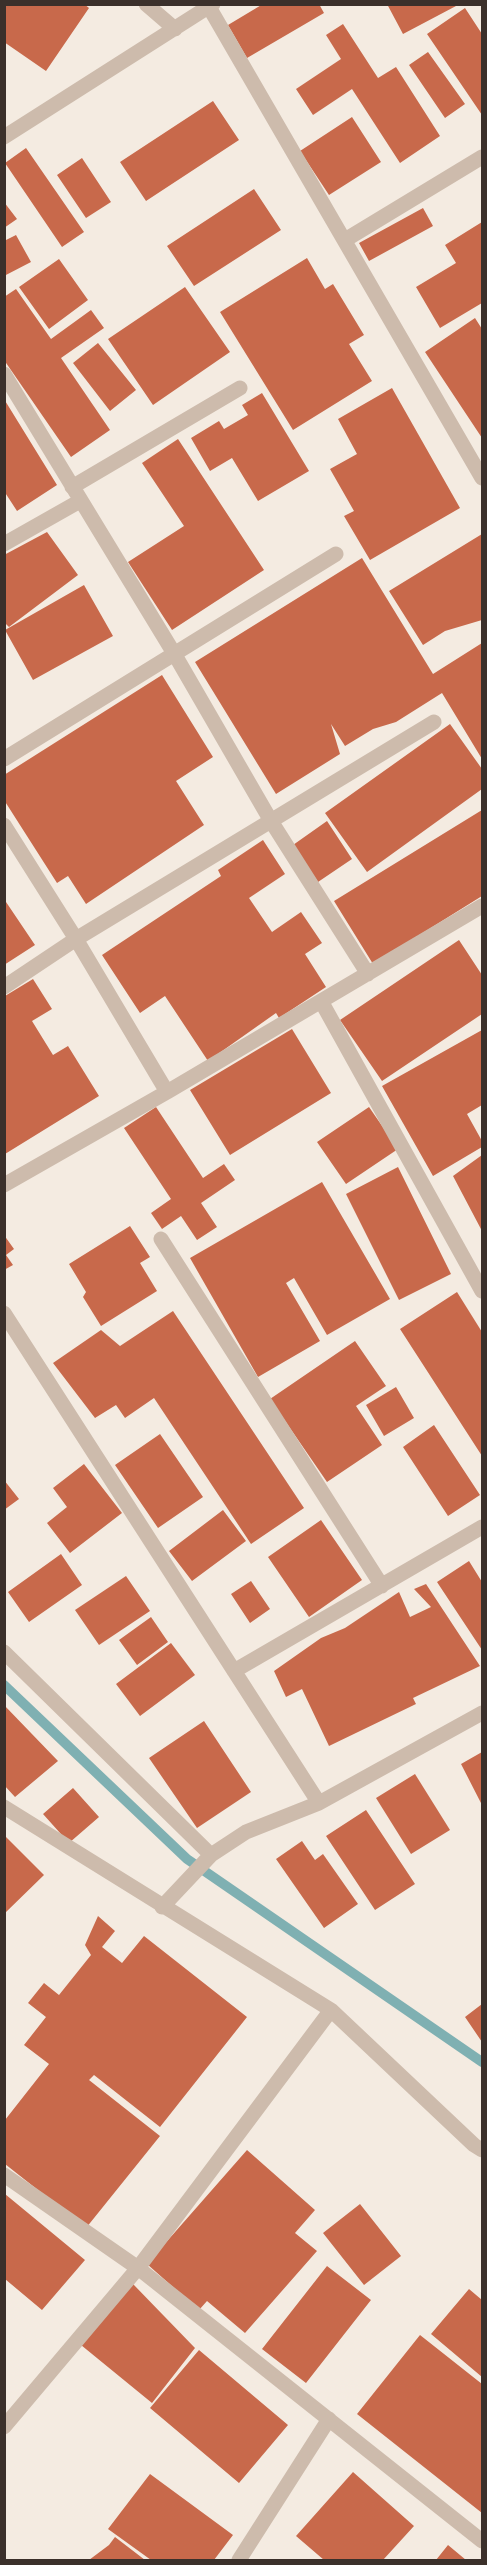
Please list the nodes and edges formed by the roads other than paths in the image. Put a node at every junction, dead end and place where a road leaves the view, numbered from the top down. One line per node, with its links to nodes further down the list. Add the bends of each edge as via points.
1 (146, 4): 3 (street)
2 (211, 6): 3 (street); 6 (street)
3 (175, 29): 4 (street)
4 (4, 136)
5 (483, 157): 6 (street)
6 (345, 240): 9 (street)
7 (4, 374): 11 (street)
8 (240, 388): 11 (street)
9 (477, 456): 10 (street)
10 (483, 478)
11 (72, 487): 12 (street)
12 (80, 501): 13 (street); 15 (street)
13 (4, 544)
14 (336, 554): 15 (street)
15 (176, 655): 17 (street); 18 (street)
16 (434, 722): 18 (street)
17 (4, 759)
18 (271, 821): 21 (street); 22 (street)
19 (4, 825): 21 (street)
20 (483, 906): 22 (street)
21 (76, 939): 23 (street); 25 (street)
22 (368, 974): 24 (street)
23 (4, 987)
24 (321, 1001): 25 (street); 28 (street)
25 (167, 1092): 26 (street)
26 (4, 1185)
27 (161, 1239): 31 (street)
28 (483, 1291)
29 (4, 1313): 33 (street)
30 (483, 1527): 31 (street)
31 (382, 1587): 33 (street)
32 (4, 1652): 37 (street)
33 (234, 1671): 35 (street)
34 (483, 1713): 35 (street)
35 (319, 1803): 37 (street, via 246,1832)
36 (4, 1807): 38 (street)
37 (211, 1855): 38 (street)
38 (162, 1907): 39 (street)
39 (331, 2010): 40 (street); 42 (street)
40 (483, 2150)
41 (4, 2175): 42 (street)
42 (138, 2268): 43 (street); 44 (street)
43 (329, 2419): 45 (street); 46 (street)
44 (4, 2427)
45 (483, 2541)
46 (240, 2560)

